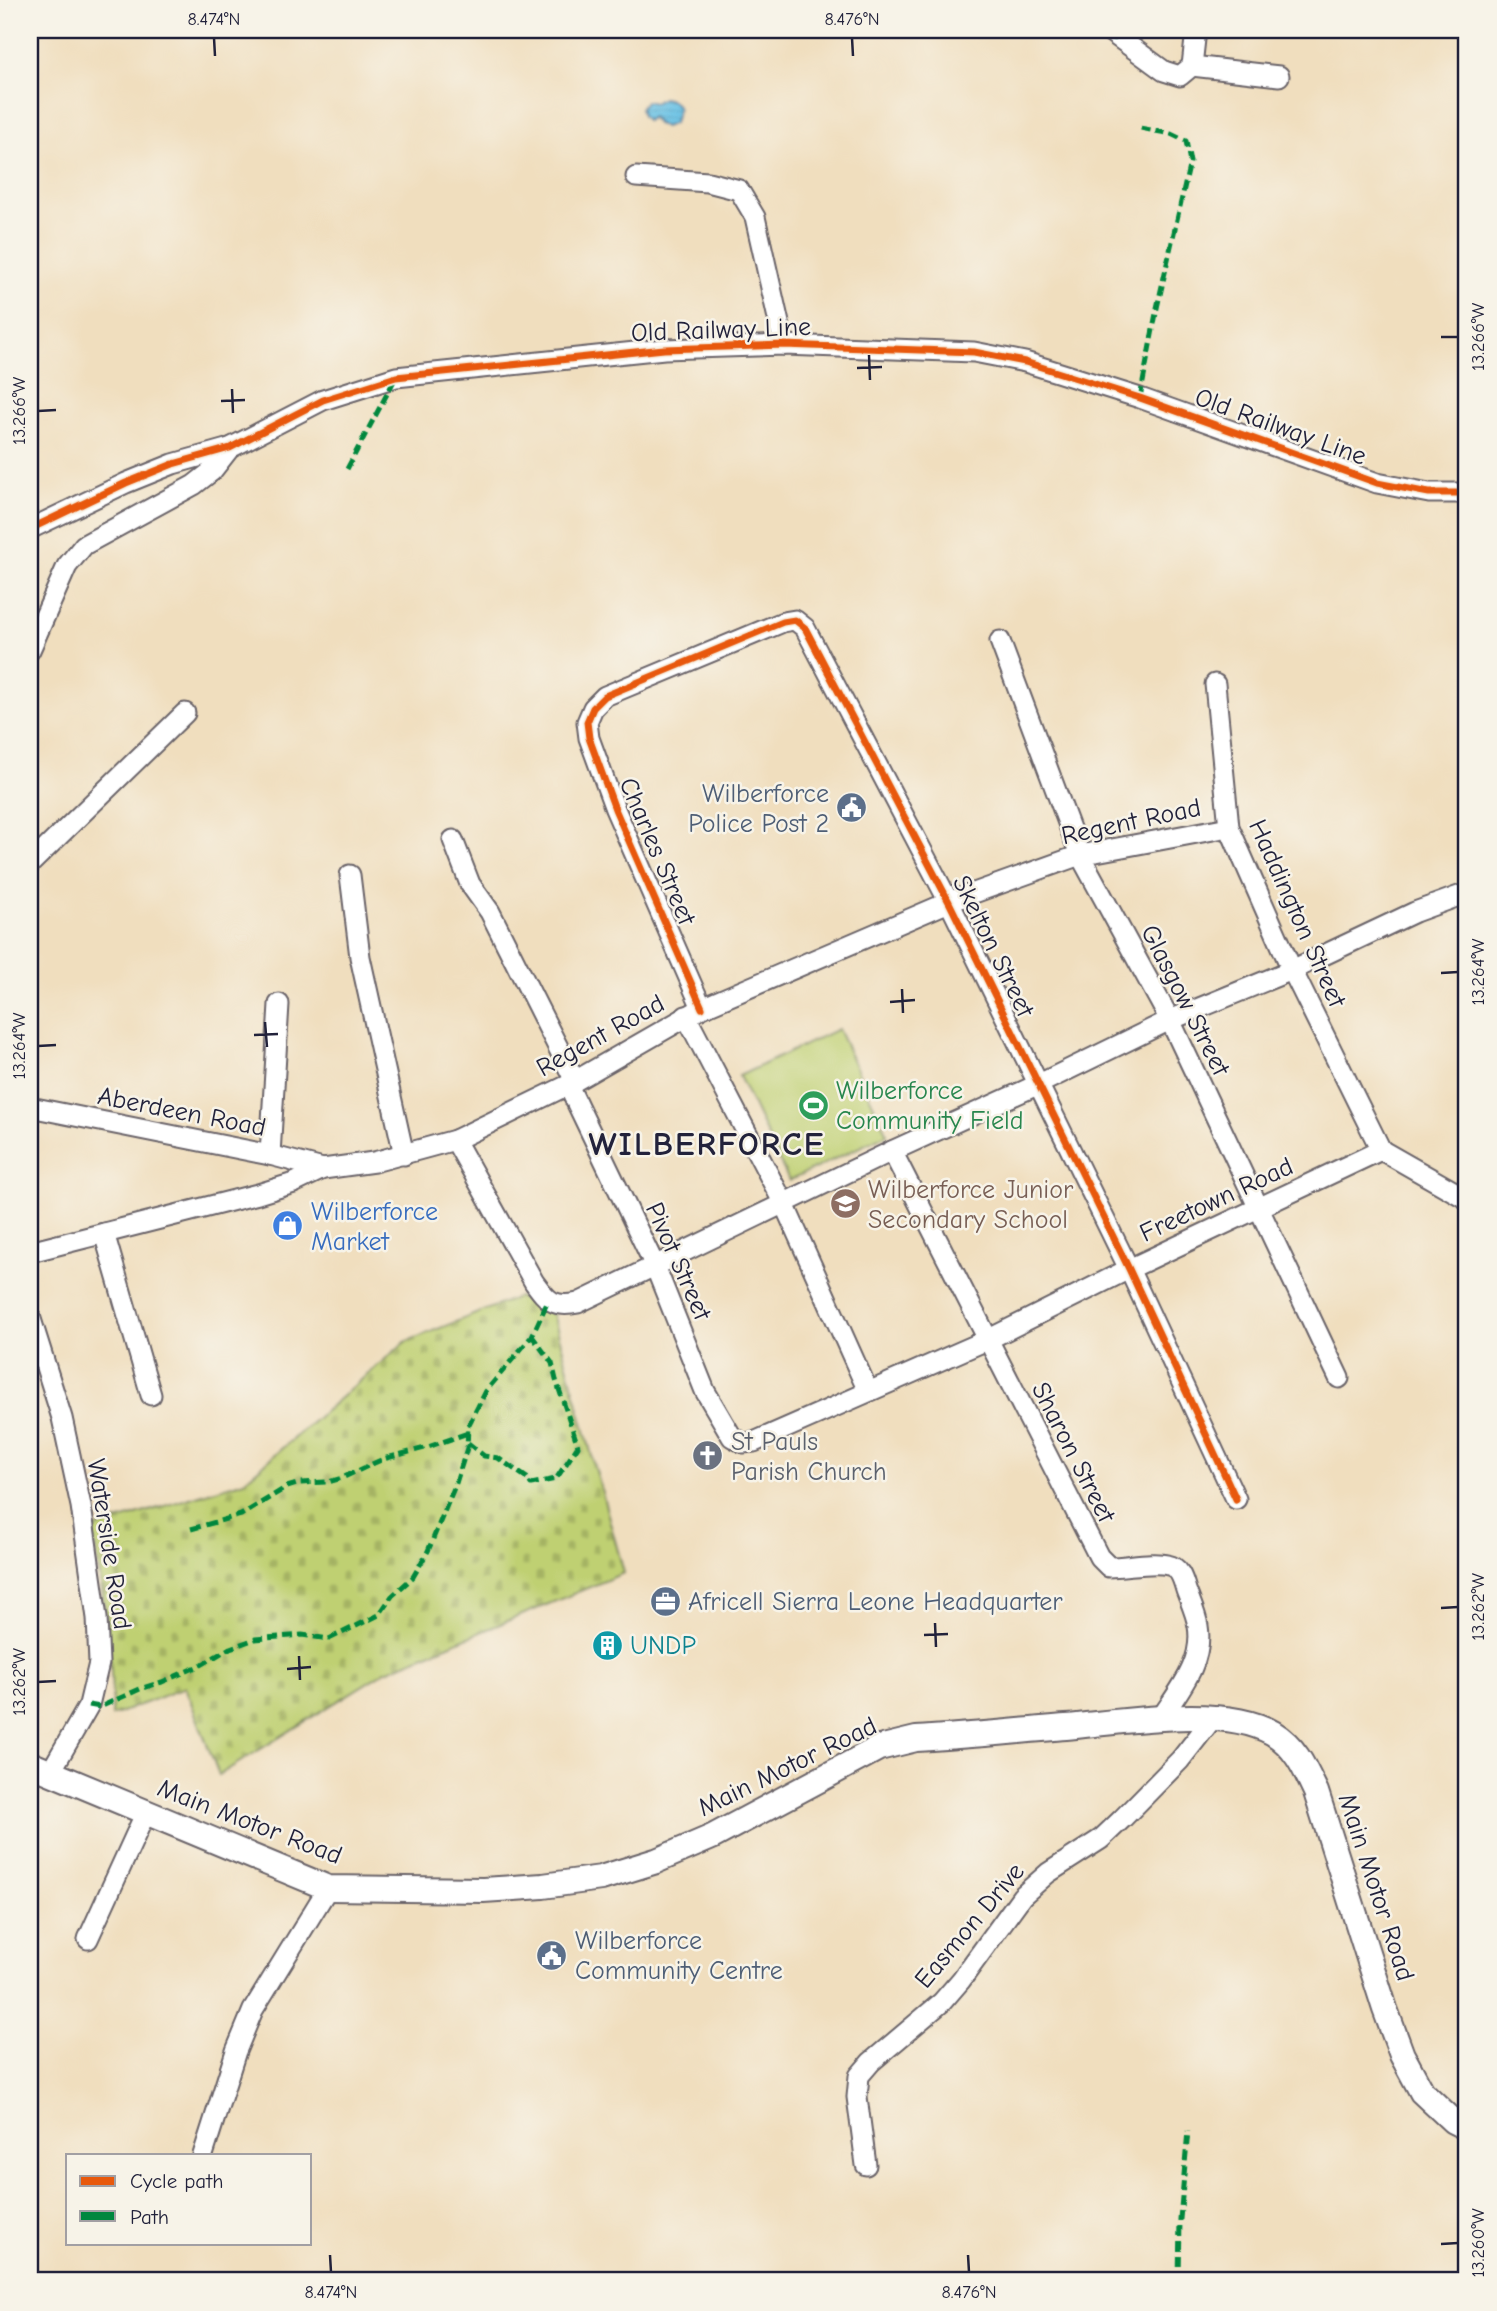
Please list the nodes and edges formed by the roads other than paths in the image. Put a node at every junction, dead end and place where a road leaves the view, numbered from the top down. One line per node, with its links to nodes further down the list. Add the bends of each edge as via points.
1 (1108, 30): 3 (street, via 1164,71 1180,76)
2 (1196, 30): 3 (street)
3 (1192, 66): 4 (street)
4 (1279, 76)
5 (636, 177): 6 (street, via 708,182 739,190 755,217)
6 (784, 345): 7 (street, Old Railway Line, via 664,349 396,377 323,400); 8 (street, Old Railway Line, via 974,352 1026,362 1377,482 1429,492)
7 (230, 448): 9 (street, Old Railway Line, via 126,483); 11 (street, Old Railway Line, via 194,485 84,545 67,566)
8 (1467, 493)
9 (30, 529)
10 (1000, 641): 17 (street, Glasgow Street)
11 (30, 650)
12 (1215, 684): 15 (street, Haddington Street)
13 (593, 708): 21 (street, Skelton Street, via 606,696 795,620 805,628); 24 (street, Charles Street, via 587,722 589,738)
14 (185, 713): 18 (street)
15 (1229, 827): 17 (street, Regent Road); 22 (street, Haddington Street)
16 (453, 840): 26 (street, Pivot Street, via 470,884 490,912)
17 (1080, 855): 21 (street, Regent Road); 25 (street, Glasgow Street)
18 (30, 864)
19 (350, 875): 33 (street, via 360,957)
20 (1467, 893): 22 (street, via 1415,912)
21 (949, 902): 24 (street, Regent Road); 27 (street, Skelton Street)
22 (1292, 970): 25 (street); 30 (street, Haddington Street)
23 (279, 1004): 32 (street)
24 (694, 1012): 26 (street, Regent Road); 36 (street, Charles Street)
25 (1170, 1020): 27 (street); 37 (street, Glasgow Street)
26 (572, 1083): 29 (street, Regent Road); 40 (street, Pivot Street)
27 (1039, 1084): 31 (street); 41 (street, Skelton Street)
28 (30, 1107): 32 (street, Aberdeen Road)
29 (455, 1140): 33 (street, Regent Road); 40 (street, via 548,1301 563,1306 578,1303)
30 (1381, 1150): 35 (street); 37 (street, Freetown Road)
31 (892, 1151): 36 (street); 43 (street, Sharon Street)
32 (270, 1155): 34 (street, Aberdeen Road)
33 (404, 1155): 34 (street, Regent Road)
34 (323, 1169): 38 (street, Regent Road, via 257,1194)
35 (1467, 1199)
36 (784, 1204): 40 (street); 45 (street, Charles Street)
37 (1259, 1208): 41 (street, Freetown Road); 44 (street, Glasgow Street)
38 (104, 1233): 39 (street, Regent Road); 46 (street)
39 (30, 1252)
40 (655, 1266): 47 (street, Pivot Street, via 705,1391 732,1437)
41 (1129, 1269): 43 (street, Freetown Road); 48 (street, Skelton Street)
42 (30, 1316): 51 (street, Waterside Road, via 65,1431 81,1506 99,1663 89,1705)
43 (987, 1339): 45 (street, Freetown Road); 49 (street, Sharon Street, via 1099,1557 1109,1567 1167,1564 1182,1578 1198,1624 1197,1658)
44 (1339, 1378)
45 (868, 1391): 47 (street, Freetown Road)
46 (151, 1395)
47 (754, 1442)
48 (1236, 1499)
49 (1161, 1718): 50 (main road, Main Motor Road); 53 (main road, Main Motor Road, via 916,1739 879,1748 712,1836 656,1861 601,1878 483,1890)
50 (1213, 1718): 55 (main road, Main Motor Road, via 1270,1732 1301,1759 1402,2055 1422,2092); 57 (street, Easmon Drive, via 1180,1760 1108,1832 1021,1896 948,1995 859,2076 857,2097)
51 (40, 1769): 52 (main road, Main Motor Road)
52 (146, 1812): 53 (main road, Main Motor Road); 54 (street)
53 (328, 1888): 56 (street, via 253,2010)
54 (88, 1939)
55 (1467, 2128)
56 (203, 2154)
57 (866, 2165)

